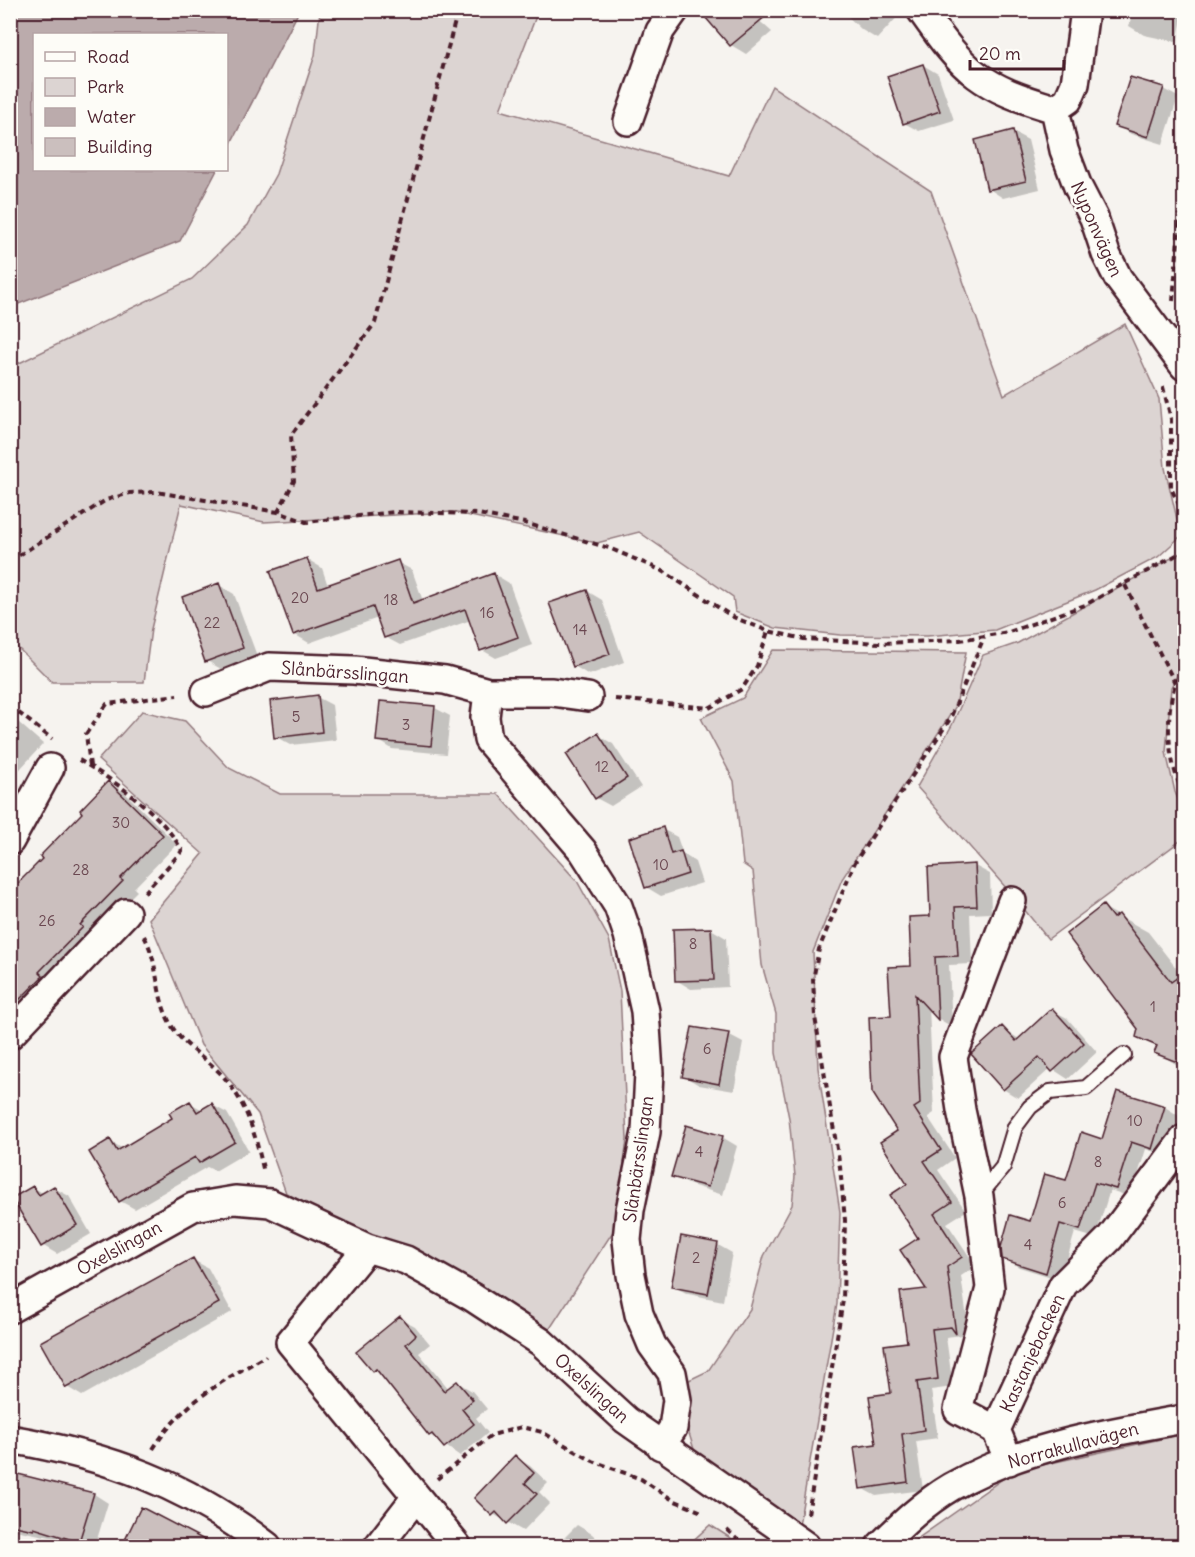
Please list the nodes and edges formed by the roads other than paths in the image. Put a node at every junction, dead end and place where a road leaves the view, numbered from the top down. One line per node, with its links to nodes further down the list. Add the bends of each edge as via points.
1 (675, 10): 5 (street, via 660,31)
2 (921, 10): 4 (street, via 952,54 991,87)
3 (1085, 10): 4 (street, via 1075,84 1068,100)
4 (1055, 109): 6 (street, Nyponvägen, via 1064,150 1118,279)
5 (628, 121)
6 (1185, 366)
7 (206, 692): 8 (street, Slånbärsslingan, via 269,667 354,670 422,678)
8 (488, 692): 9 (street, Slånbärsslingan); 23 (street, Slånbärsslingan, via 488,740 583,851 618,906 628,935 645,1011 649,1073 646,1132 627,1240 639,1314 652,1345 672,1373 677,1400 673,1428)
9 (588, 697)
10 (55, 757): 11 (street)
11 (10, 841)
12 (1012, 901): 17 (street, Kastanjebacken, via 953,1057)
13 (126, 913): 14 (street)
14 (10, 1035)
15 (1124, 1055): 17 (lane, via 1086,1088 1050,1092 1030,1107 1014,1127 1003,1167)
16 (1185, 1139): 21 (street, Kastanjebacken, via 1110,1238 1063,1285)
17 (979, 1196): 21 (street, Kastanjebacken, via 990,1288 958,1410)
18 (367, 1248): 19 (street, Oxelslingan, via 270,1203 236,1200 193,1207); 23 (street, Oxelslingan, via 406,1260 531,1336); 25 (street, via 290,1342)
19 (10, 1309)
20 (1185, 1419): 24 (street, Norrakullavägen, via 1043,1449)
21 (996, 1430): 24 (street, Kastanjebacken)
22 (10, 1439): 27 (street, via 68,1449 148,1475 238,1524)
23 (661, 1446): 26 (street, Oxelslingan)
24 (1009, 1461): 30 (street, Norrakullavägen, via 949,1488 908,1518)
25 (416, 1497): 28 (street); 29 (street)
26 (806, 1535)
27 (267, 1546)
28 (378, 1546)
29 (457, 1546)
30 (880, 1546)

